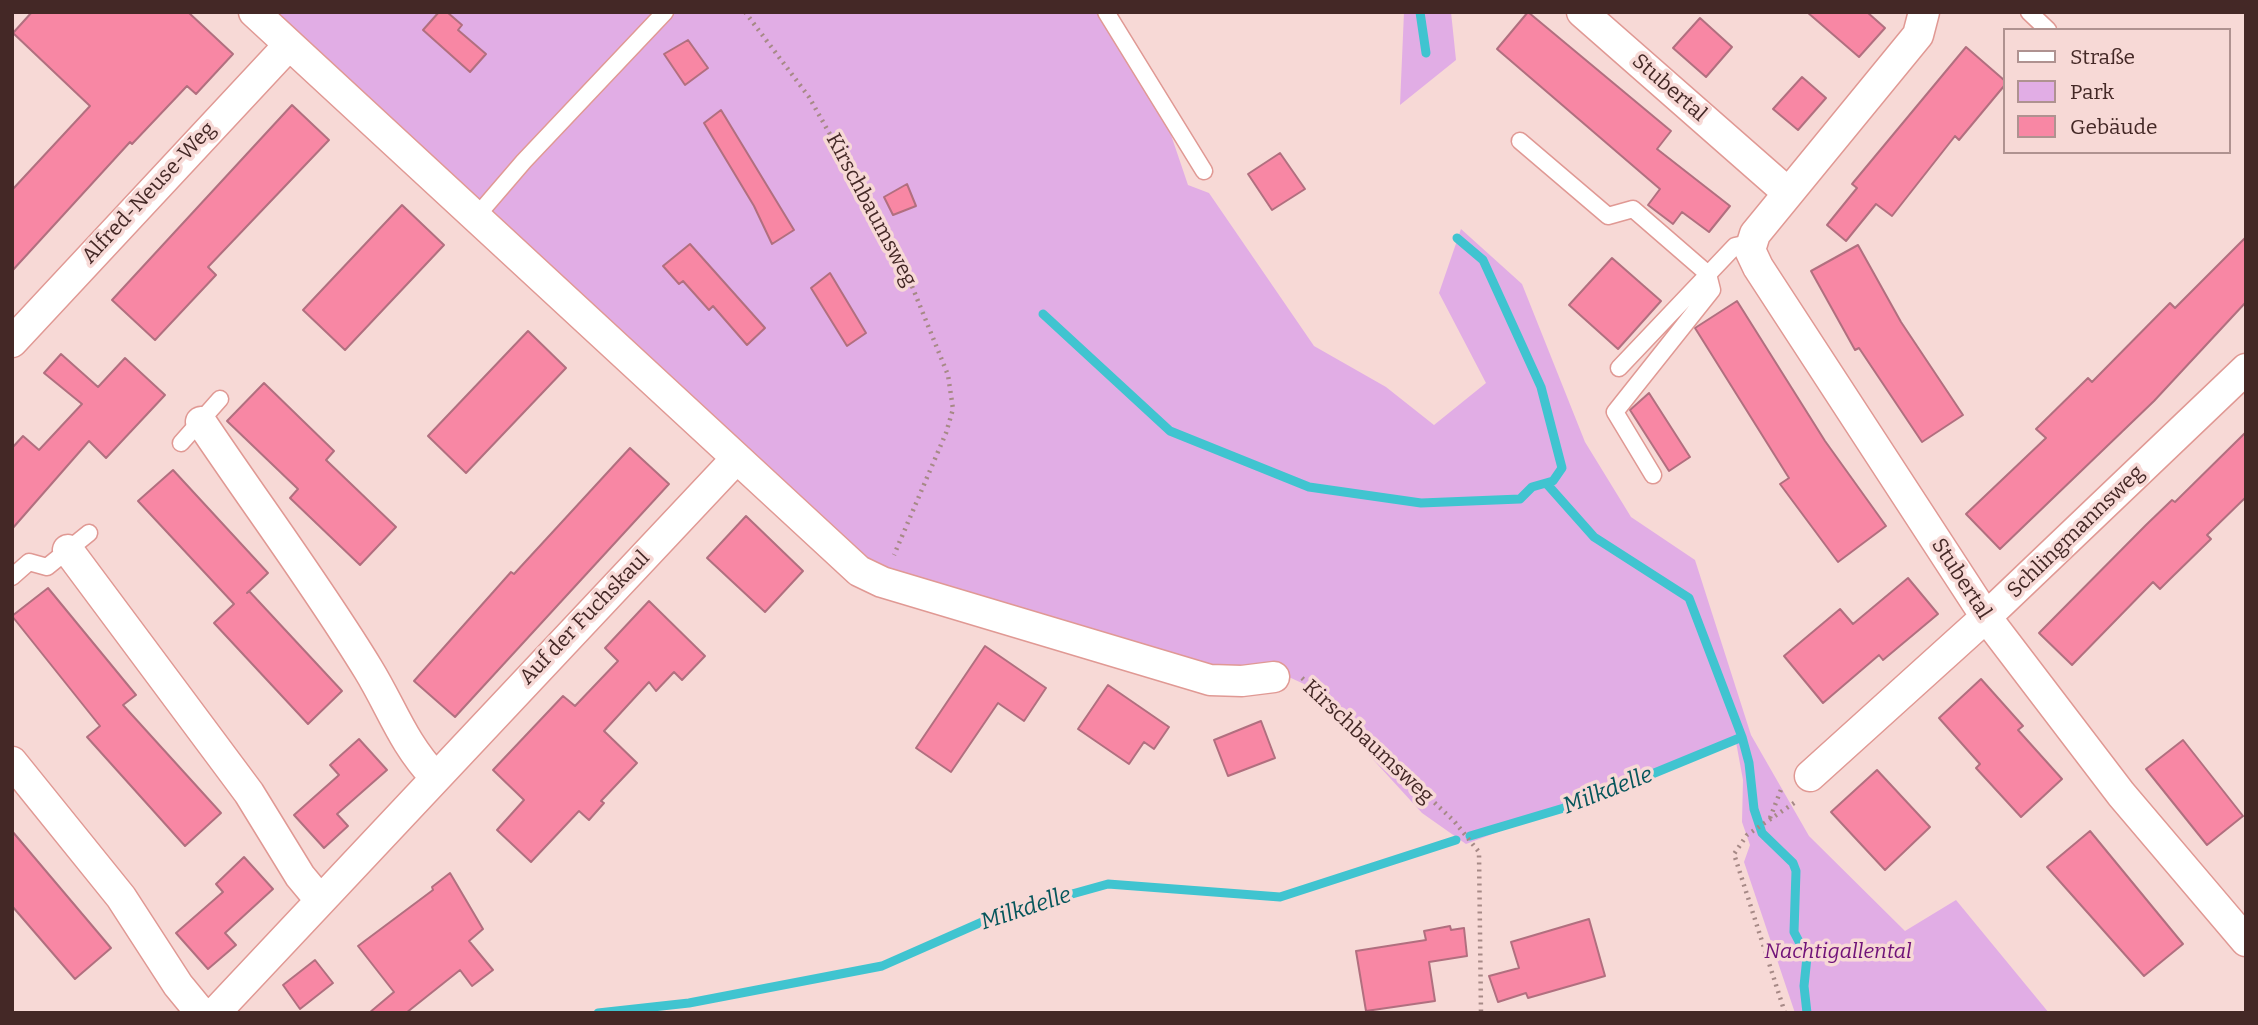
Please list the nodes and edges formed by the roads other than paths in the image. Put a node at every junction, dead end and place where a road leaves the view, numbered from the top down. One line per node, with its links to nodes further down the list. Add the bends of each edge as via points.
1 (254, 12): 8 (street, Kirschbaumsweg)
2 (665, 12): 12 (lane)
3 (1106, 12): 10 (lane)
4 (1582, 12): 11 (street, Stubertal)
5 (1924, 12): 11 (street, via 1918,35)
6 (2029, 12): 7 (lane)
7 (2046, 28)
8 (288, 46): 12 (street, Kirschbaumsweg); 15 (street, Alfred-Neuse-Weg)
9 (1520, 141): 14 (lane, via 1608,216 1633,209)
10 (1204, 171)
11 (1787, 192): 13 (street)
12 (475, 218): 20 (street, Kirschbaumsweg)
13 (1753, 242): 14 (lane, via 1735,246); 24 (street, Stubertal, via 1750,250 1758,267)
14 (1707, 274): 16 (lane); 21 (lane, via 1712,290 1615,412)
15 (12, 342)
16 (1619, 368)
17 (2246, 369): 24 (street, Schlingmannsweg)
18 (220, 399): 19 (lane)
19 (191, 433): 28 (street, via 369,670 398,729)
20 (736, 459): 25 (street, Kirschbaumsweg, via 859,571 882,582 1210,680); 28 (street, Auf der Fuchskaul)
21 (1653, 475)
22 (79, 541): 23 (lane, via 47,566 29,562); 29 (street)
23 (12, 577)
24 (1986, 617): 27 (street, Schlingmannsweg); 30 (street, Stubertal, via 2120,794)
25 (1274, 677)
26 (12, 762): 31 (street, via 121,897)
27 (1810, 776)
28 (435, 777): 29 (street, Auf der Fuchskaul)
29 (320, 900): 32 (street, Auf der Fuchskaul)
30 (2246, 942)
31 (201, 1013)
32 (215, 1013)

